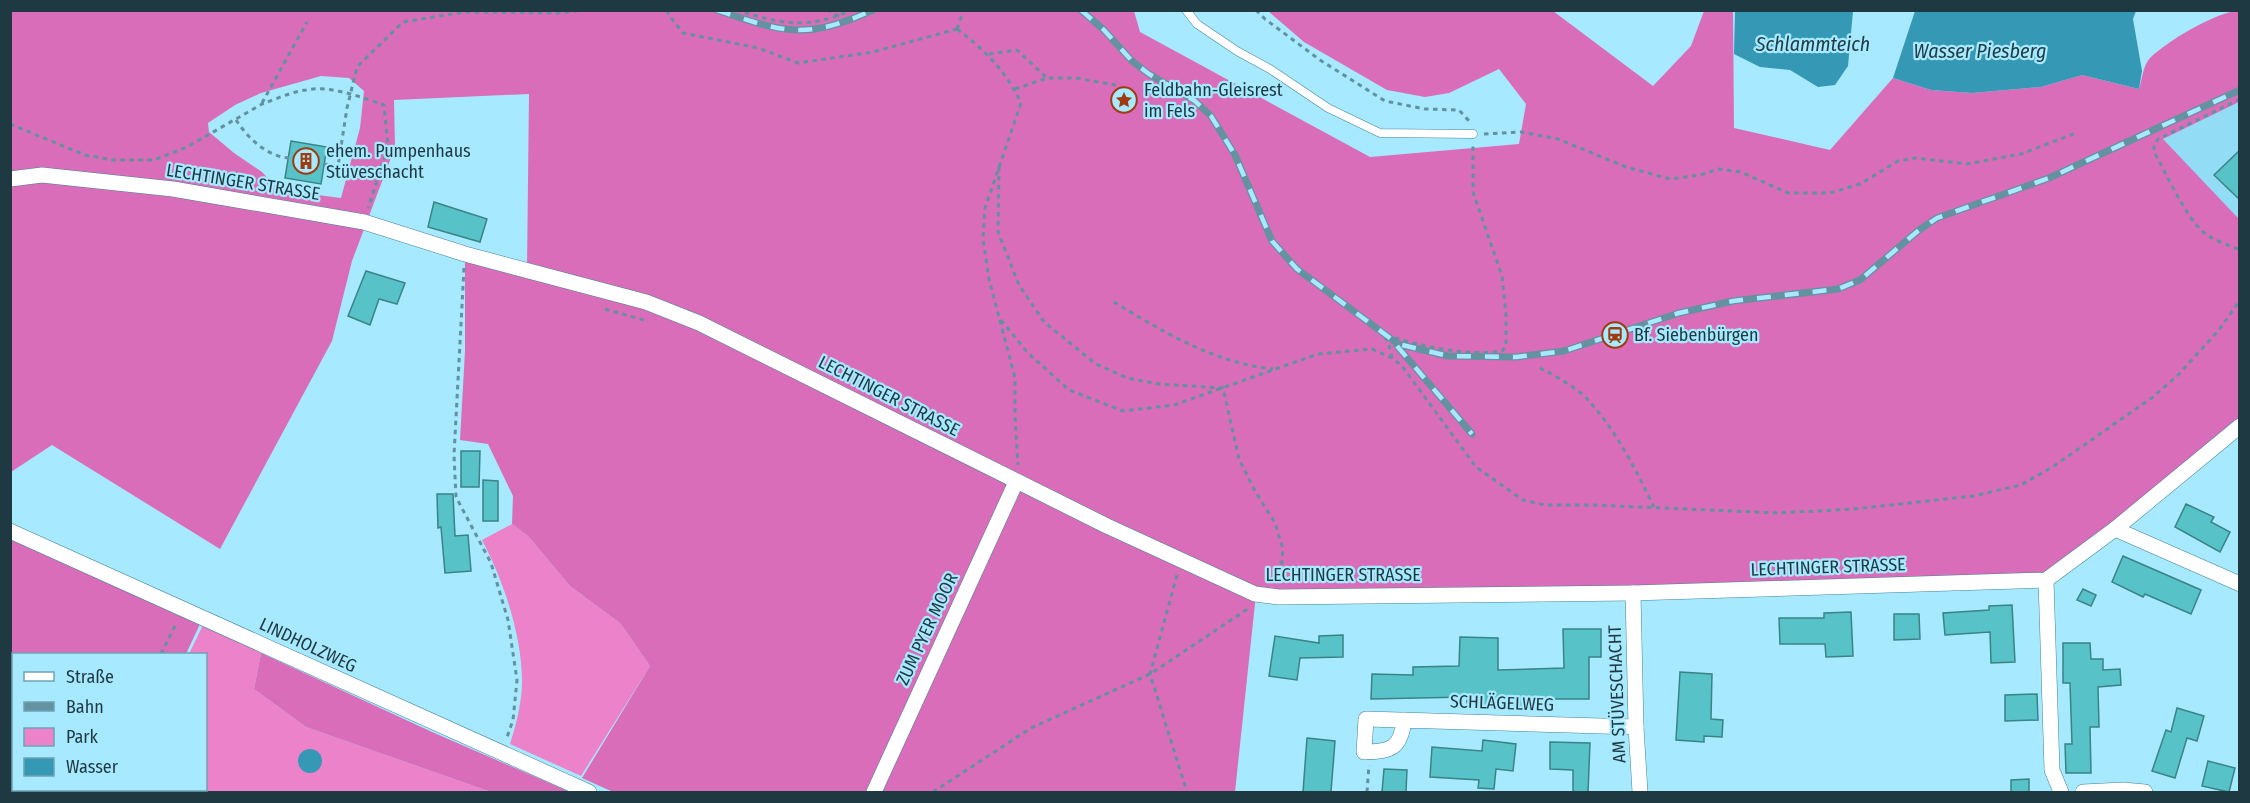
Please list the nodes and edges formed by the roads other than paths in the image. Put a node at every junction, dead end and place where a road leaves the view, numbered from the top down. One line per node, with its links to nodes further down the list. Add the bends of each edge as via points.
1 (1186, 10): 2 (lane, via 1197,24 1237,51 1328,108 1380,133)
2 (1473, 134)
3 (10, 179): 5 (street, LECHTINGER STRASSE, via 42,175 173,189 364,222 464,262 646,302 699,323)
4 (2240, 426): 6 (street)
5 (1016, 482): 10 (street, LECHTINGER STRASSE, via 1256,594 1279,597); 14 (street, ZUM PYER MOOR)
6 (2115, 529): 8 (street); 9 (street)
7 (10, 531): 13 (street, LINDHOLZWEG)
8 (2046, 580): 10 (street, LECHTINGER STRASSE); 16 (street, via 2052,770)
9 (2240, 584)
10 (1633, 593): 12 (street, AM STÜVESCHACHT)
11 (1404, 720): 11 (street, SCHLÄGELWEG, via 1366,719 1364,752 1382,752 1392,747 1402,735); 12 (street, SCHLÄGELWEG)
12 (1636, 727): 15 (street, AM STÜVESCHACHT)
13 (589, 792)
14 (874, 792)
15 (1640, 792)
16 (2061, 792)
17 (2083, 792): 18 (street)
18 (2145, 792)

